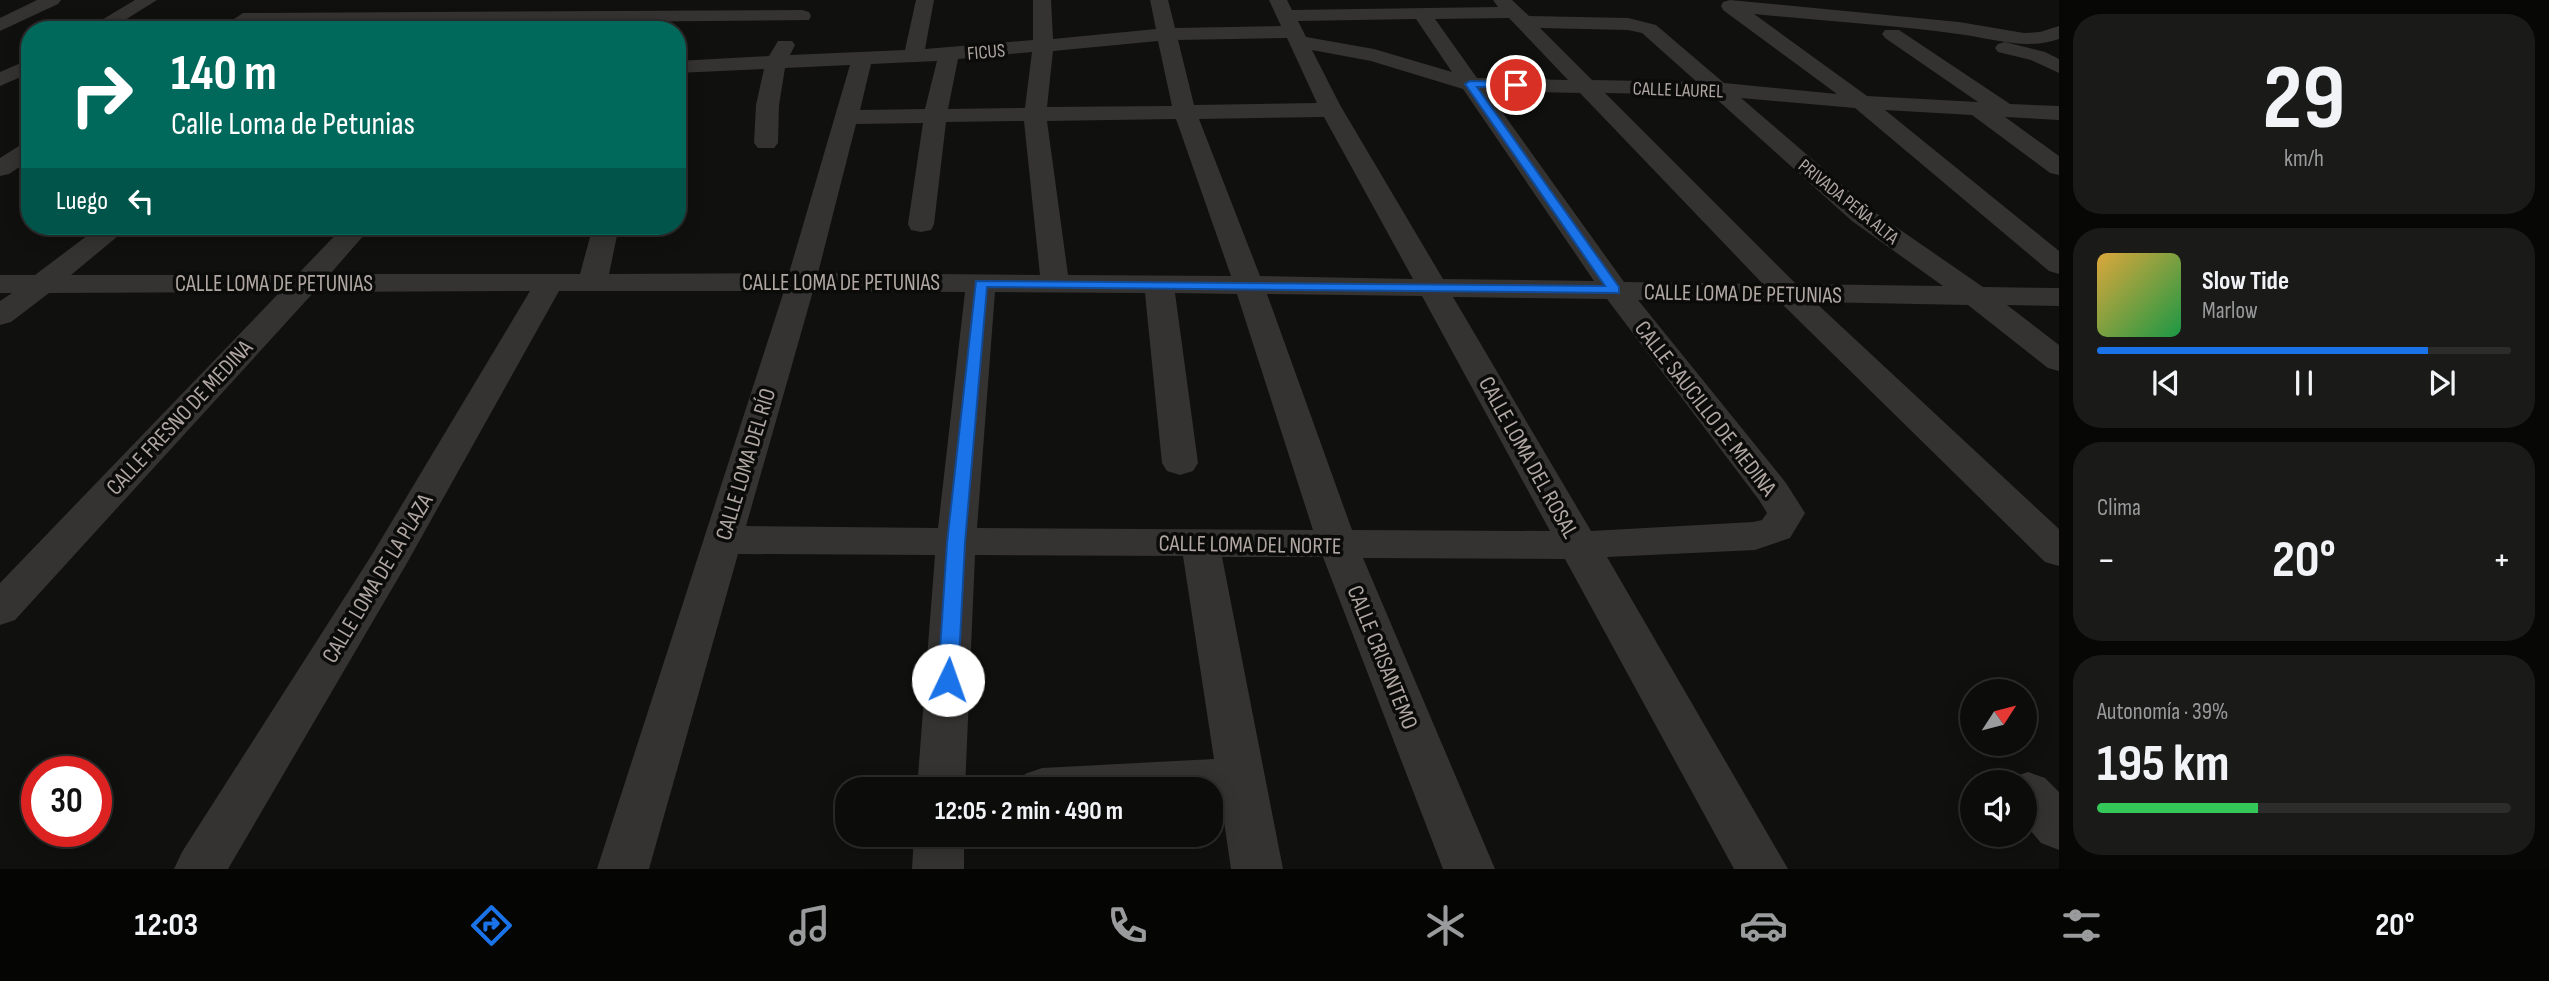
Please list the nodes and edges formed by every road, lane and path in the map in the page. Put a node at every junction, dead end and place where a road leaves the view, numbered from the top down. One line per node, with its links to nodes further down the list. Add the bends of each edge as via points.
1 (52, 0): 26 (street)
2 (148, 0): 19 (street)
3 (270, 0): 17 (street)
4 (393, 0): 22 (street)
5 (571, 0): 23 (street)
6 (925, 0): 34 (street)
7 (1042, 0): 32 (street)
8 (1159, 0): 28 (street, CALLE CRISANTEMO)
9 (1798, 0): 10 (street)
10 (1826, 1): 13 (street); 18 (street)
11 (805, 8): 16 (street); 36 (street)
12 (1731, 8): 18 (street); 29 (street); 44 (street)
13 (1929, 8)
14 (1514, 11): 15 (street); 42 (street); 43 (street, PRIVADA PEÑA ALTA, via 1649,29)
15 (1422, 13): 25 (street); 41 (street, CALLE SAUCILLO DE MEDINA)
16 (682, 15): 24 (street)
17 (243, 19): 20 (street); 21 (street)
18 (1853, 19): 31 (street)
19 (111, 21)
20 (240, 21)
21 (295, 21)
22 (375, 21)
23 (552, 21)
24 (593, 21)
25 (1290, 23): 28 (street, FICUS); 41 (street, CALLE LAUREL); 45 (street, CALLE LOMA DEL ROSAL)
26 (0, 24)
27 (2059, 32): 31 (street)
28 (1169, 34): 32 (street, FICUS); 48 (street, CALLE CRISANTEMO)
29 (1892, 34): 30 (street); 47 (street)
30 (1967, 40): 31 (street); 38 (street, via 2026,52)
31 (2044, 41)
32 (1043, 46): 33 (street, FICUS); 50 (street)
33 (949, 54): 34 (street, FICUS); 51 (street)
34 (914, 55): 35 (street, FICUS)
35 (863, 57): 36 (street, FICUS); 52 (street, CALLE LOMA DEL RÍO)
36 (775, 63): 37 (street, FICUS); 53 (street, via 766,104)
37 (686, 67)
38 (2059, 67)
39 (21, 70): 40 (street)
40 (0, 80)
41 (1470, 84): 42 (street, CALLE LAUREL); 73 (street, CALLE SAUCILLO DE MEDINA)
42 (1585, 85): 43 (street, CALLE LAUREL); 74 (street)
43 (1717, 89): 44 (street, CALLE LAUREL); 75 (street, PRIVADA PEÑA ALTA, via 1861,215)
44 (1860, 101): 46 (street, CALLE LAUREL); 61 (street)
45 (1332, 110): 48 (street); 72 (street, CALLE LOMA DEL ROSAL)
46 (1980, 110): 47 (street, CALLE LAUREL); 55 (street)
47 (2006, 111): 49 (street, CALLE LAUREL)
48 (1185, 113): 50 (street); 71 (street, CALLE CRISANTEMO)
49 (2059, 113)
50 (1035, 114): 51 (street); 69 (street)
51 (935, 115): 52 (street); 57 (street)
52 (849, 117): 64 (street, CALLE LOMA DEL RÍO)
53 (766, 143)
54 (21, 155): 56 (street)
55 (2059, 168)
56 (0, 169)
57 (921, 224)
58 (105, 235): 63 (street)
59 (350, 235): 65 (street, CALLE FRESNO DE MEDINA)
60 (604, 235): 62 (street)
61 (2059, 264)
62 (593, 281): 64 (street, CALLE LOMA DE PETUNIAS); 68 (street, CALLE LOMA DE PETUNIAS)
63 (43, 282): 65 (street, CALLE LOMA DE PETUNIAS); 67 (street, CALLE LOMA DE PETUNIAS); 77 (street)
64 (801, 282): 66 (street, CALLE LOMA DE PETUNIAS); 81 (street, CALLE LOMA DEL RÍO)
65 (304, 283): 68 (street, CALLE LOMA DE PETUNIAS); 87 (street, CALLE FRESNO DE MEDINA)
66 (981, 283): 69 (street, CALLE LOMA DE PETUNIAS); 82 (street)
67 (0, 284)
68 (550, 284): 92 (street, CALLE LOMA DE LA PLAZA)
69 (1055, 284): 70 (street, CALLE LOMA DE PETUNIAS)
70 (1159, 285): 71 (street, CALLE LOMA DE PETUNIAS); 79 (street)
71 (1249, 285): 72 (street, CALLE LOMA DE PETUNIAS); 84 (street, CALLE CRISANTEMO)
72 (1434, 288): 73 (street, CALLE LOMA DE PETUNIAS); 85 (street, CALLE LOMA DEL ROSAL)
73 (1615, 290): 74 (street, CALLE LOMA DE PETUNIAS); 80 (street, CALLE SAUCILLO DE MEDINA, via 1773,492 1786,513)
74 (1789, 294): 75 (street, CALLE LOMA DE PETUNIAS); 86 (street)
75 (1976, 296): 76 (street, CALLE LOMA DE PETUNIAS); 78 (street, PRIVADA PEÑA ALTA)
76 (2059, 297)
77 (0, 316)
78 (2059, 361)
79 (1180, 463)
80 (1776, 529): 85 (street, CALLE LOMA DEL NORTE, via 1755,536)
81 (722, 540): 82 (street, CALLE LOMA DEL NORTE); 93 (street, CALLE LOMA DEL RÍO)
82 (956, 543): 83 (street, CALLE LOMA DEL NORTE); 88 (street)
83 (1200, 543): 84 (street, CALLE LOMA DEL NORTE); 89 (street)
84 (1338, 545): 85 (street, CALLE LOMA DEL NORTE); 96 (street, CALLE CRISANTEMO)
85 (1578, 545): 97 (street, CALLE LOMA DEL ROSAL)
86 (2059, 552)
87 (0, 609)
88 (942, 777)
89 (1243, 779): 90 (street); 95 (street)
90 (1223, 780)
91 (938, 847): 94 (street)
92 (200, 869)
93 (623, 869)
94 (937, 869)
95 (1257, 869)
96 (1469, 869)
97 (1762, 869)

